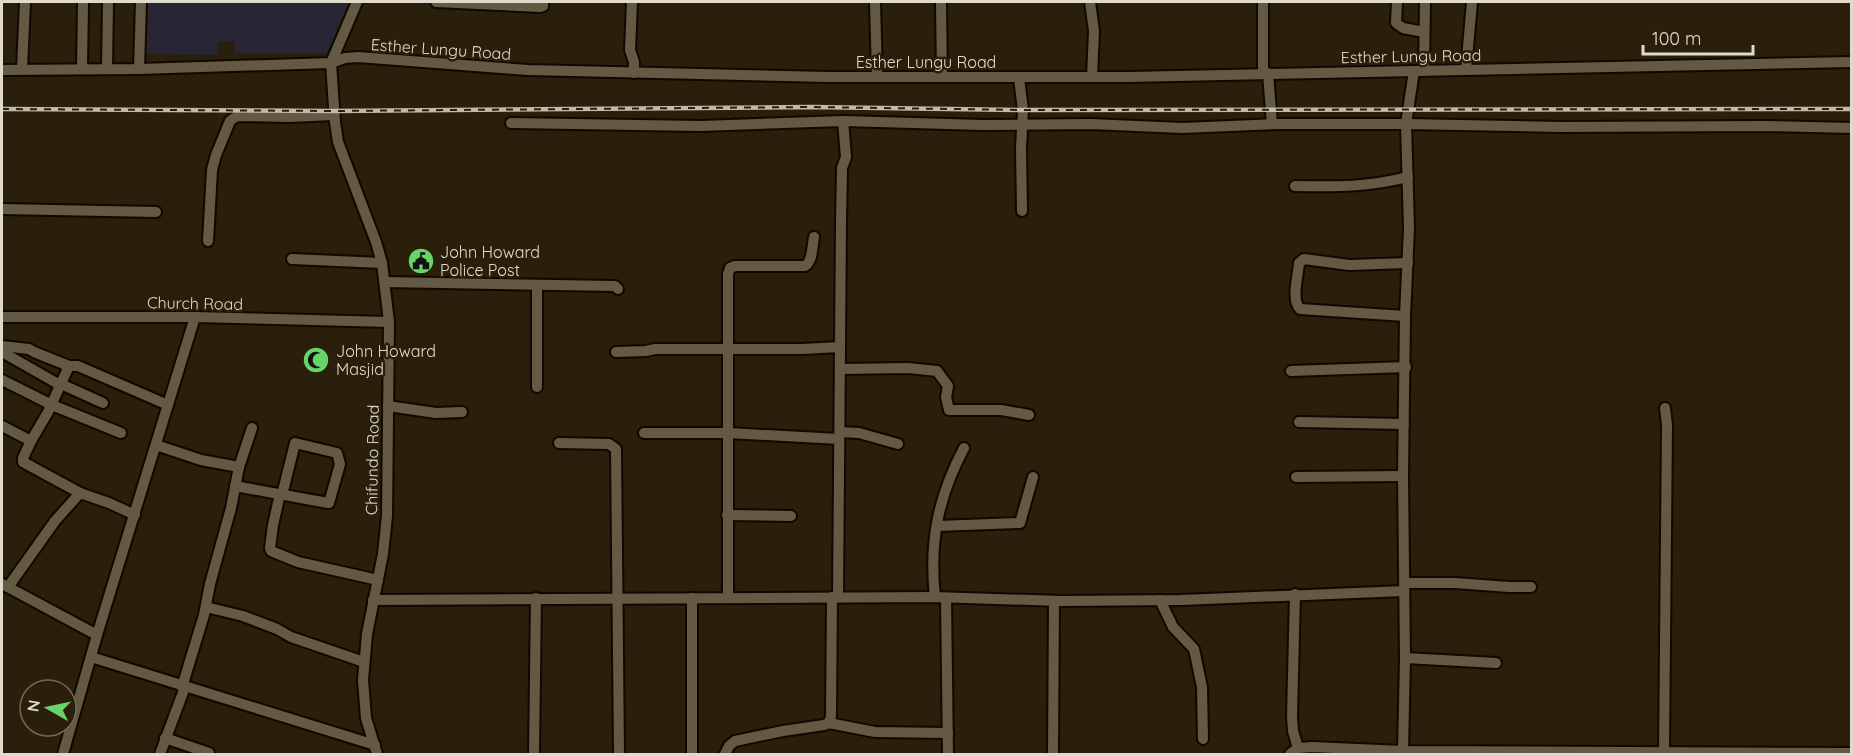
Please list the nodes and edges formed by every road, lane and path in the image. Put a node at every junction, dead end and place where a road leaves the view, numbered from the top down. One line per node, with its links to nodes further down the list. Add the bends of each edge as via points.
1 (25, 2): 20 (street)
2 (83, 2): 21 (street)
3 (108, 2): 22 (street)
4 (141, 2): 23 (street)
5 (357, 2): 19 (street)
6 (436, 2): 16 (street)
7 (543, 2): 16 (street, via 540,7)
8 (632, 2): 27 (street, via 630,50)
9 (875, 2): 29 (street)
10 (941, 2): 30 (street)
11 (1090, 2): 31 (street, via 1094,30)
12 (1263, 2): 28 (street)
13 (1397, 2): 17 (street, via 1396,23)
14 (1425, 2): 17 (street)
15 (1472, 2): 25 (street)
16 (480, 3)
17 (1424, 32): 26 (street)
18 (1851, 62): 25 (street, Esther Lungu Road)
19 (330, 63): 23 (street, Esther Lungu Road); 27 (street, Esther Lungu Road, via 358,57 528,70); 33 (street, Chifundo Road)
20 (22, 69): 21 (street, Esther Lungu Road); 24 (street, Esther Lungu Road)
21 (82, 69): 22 (street, Esther Lungu Road)
22 (107, 69): 23 (street, Esther Lungu Road)
23 (139, 69)
24 (2, 70)
25 (1466, 70): 26 (street, Esther Lungu Road)
26 (1419, 71): 28 (street, Esther Lungu Road); 37 (street)
27 (634, 73): 29 (street, Esther Lungu Road)
28 (1265, 74): 31 (street, Esther Lungu Road); 36 (street)
29 (877, 77): 30 (street, Esther Lungu Road)
30 (942, 77): 32 (street, Esther Lungu Road)
31 (1092, 77): 32 (street, Esther Lungu Road)
32 (1019, 78): 38 (street)
33 (334, 115): 46 (street, via 237,116 230,121 212,170); 48 (street, Chifundo Road, via 338,142)
34 (843, 121): 35 (street, via 701,126); 38 (street); 58 (street, via 846,157 842,168)
35 (511, 123)
36 (1272, 124): 37 (street); 38 (street, via 1182,128)
37 (1406, 124): 39 (street); 40 (street)
38 (1023, 125): 43 (street)
39 (1851, 128)
40 (1408, 177): 41 (street, via 1351,187); 49 (street)
41 (1295, 186)
42 (2, 209): 44 (street)
43 (1022, 211)
44 (156, 212)
45 (814, 237): 59 (street, via 809,264 804,266 730,268)
46 (208, 241)
47 (292, 259): 48 (street)
48 (382, 263): 50 (street, Chifundo Road)
49 (1408, 263): 53 (street); 53 (street, via 1349,265 1304,259 1299,263 1296,297 1300,309)
50 (385, 282): 51 (street); 56 (street, Chifundo Road)
51 (537, 285): 52 (street); 68 (street)
52 (618, 289)
53 (1405, 316): 63 (street)
54 (2, 317): 55 (street, Church Road)
55 (195, 317): 56 (street, Church Road); 71 (street)
56 (389, 322): 72 (street, Chifundo Road)
57 (2, 346): 62 (street, via 29,349)
58 (840, 347): 59 (street); 64 (street)
59 (727, 349): 61 (street); 82 (street)
60 (2, 352): 67 (street)
61 (616, 352)
62 (69, 366): 67 (street); 71 (street, via 78,366)
63 (1406, 367): 65 (street); 77 (street)
64 (840, 369): 75 (street, via 937,371 948,386 949,410 1001,410); 83 (street)
65 (1291, 371)
66 (2, 380): 70 (street)
67 (60, 385): 69 (street); 70 (street)
68 (537, 387)
69 (103, 403)
70 (52, 405): 80 (street); 84 (street)
71 (168, 405): 87 (street)
72 (388, 406): 74 (street, via 436,413); 100 (street, Chifundo Road, via 387,516)
73 (1665, 408): 128 (street)
74 (462, 412)
75 (1029, 415)
76 (1299, 422): 77 (street)
77 (1404, 424): 90 (street)
78 (2, 426): 84 (street)
79 (252, 428): 89 (street)
80 (121, 433)
81 (644, 433): 82 (street)
82 (728, 433): 83 (street); 97 (street)
83 (839, 435): 86 (street, via 866,434); 105 (street)
84 (31, 441): 94 (street, via 23,462)
85 (558, 443): 108 (street, via 609,444 616,449)
86 (898, 444)
87 (156, 445): 89 (street); 96 (street)
88 (964, 448): 99 (street, via 947,484)
89 (239, 467): 93 (street)
90 (1403, 476): 92 (street); 102 (street)
91 (1033, 477): 99 (street, via 1020,523)
92 (1296, 477)
93 (235, 486): 95 (street); 114 (street)
94 (80, 493): 96 (street); 101 (street)
95 (281, 495): 95 (street, via 329,503 340,464 337,453 295,442); 100 (street, via 271,551 298,562)
96 (135, 514): 115 (street)
97 (727, 515): 98 (street); 110 (street)
98 (791, 516)
99 (937, 526): 106 (street, via 933,547)
100 (378, 580): 111 (street, Chifundo Road)
101 (5, 586): 115 (street)
102 (1404, 587): 103 (street, via 1462,583); 104 (street); 117 (street)
103 (1532, 587)
104 (1295, 594): 112 (street); 126 (street)
105 (835, 597): 106 (street); 110 (street); 121 (street)
106 (940, 597): 113 (street); 122 (street)
107 (536, 598): 108 (street); 111 (street); 133 (street)
108 (616, 598): 109 (street); 134 (street)
109 (692, 598): 110 (street); 135 (street)
110 (728, 598)
111 (373, 600): 118 (street, Chifundo Road)
112 (1160, 600): 113 (street); 124 (street, via 1173,627 1194,649 1202,687)
113 (1053, 601): 138 (street)
114 (206, 607): 118 (street, via 243,616); 120 (street)
115 (97, 635): 116 (street)
116 (91, 657): 120 (street); 130 (street)
117 (1405, 658): 119 (street); 127 (street)
118 (364, 662): 125 (street, Chifundo Road, via 366,718)
119 (1497, 663)
120 (184, 687): 123 (street); 125 (street)
121 (829, 723): 122 (street, via 875,732); 136 (street, via 735,741)
122 (948, 733): 137 (street)
123 (165, 738): 131 (street); 132 (street)
124 (1203, 739)
125 (376, 750)
126 (1294, 751): 127 (street)
127 (1402, 751): 128 (street)
128 (1664, 752): 129 (street)
129 (1851, 753)
130 (63, 754)
131 (160, 754)
132 (208, 754)
133 (534, 754)
134 (619, 754)
135 (692, 754)
136 (725, 754)
137 (948, 754)
138 (1053, 754)

